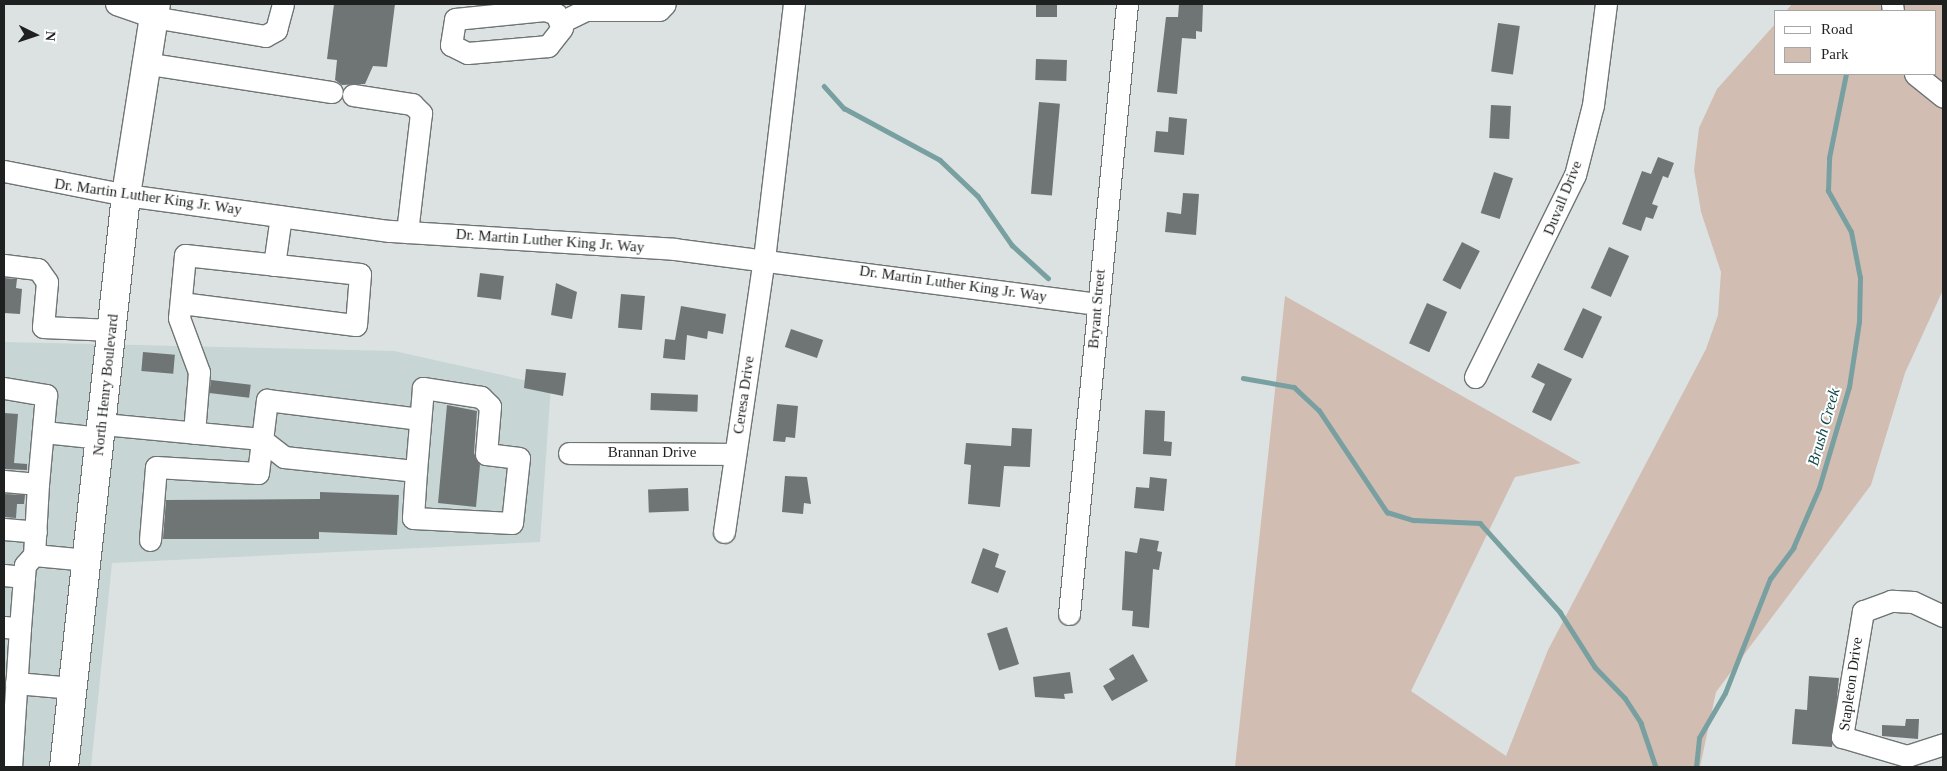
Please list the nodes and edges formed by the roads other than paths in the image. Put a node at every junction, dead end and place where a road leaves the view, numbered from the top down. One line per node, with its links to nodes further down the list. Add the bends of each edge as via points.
1 (116, 4): 7 (street)
2 (283, 4): 7 (street, via 276,30 265,36)
3 (665, 4): 8 (street, via 659,10 586,10)
4 (794, 4): 16 (street, Ceresa Drive)
5 (1127, 4): 20 (street, Bryant Street)
6 (1606, 4): 22 (street, Duvall Drive, via 1593,105 1575,175)
7 (155, 10): 9 (highway, North Henry Boulevard)
8 (561, 22): 8 (street, via 556,14 545,10 463,17 452,26 451,44 467,53 548,46 560,35)
9 (144, 63): 13 (highway, North Henry Boulevard); 15 (street, via 412,104 421,113)
10 (1916, 75): 11 (street)
11 (1943, 97)
12 (4, 171): 13 (street, Dr. Martin Luther King Jr. Way)
13 (126, 196): 14 (street, Dr. Martin Luther King Jr. Way); 21 (highway, North Henry Boulevard)
14 (281, 216): 15 (street, Dr. Martin Luther King Jr. Way); 17 (street)
15 (407, 232): 16 (street, Dr. Martin Luther King Jr. Way)
16 (764, 258): 20 (street, Dr. Martin Luther King Jr. Way); 30 (street, Ceresa Drive)
17 (274, 265): 19 (street, via 185,256); 19 (street, via 360,274 356,324)
18 (4, 266): 21 (street, via 38,269 47,282 43,326)
19 (181, 303): 27 (street, via 180,318 199,372)
20 (1098, 304): 41 (street, Bryant Street)
21 (112, 330): 25 (highway, North Henry Boulevard)
22 (1475, 377)
23 (4, 388): 26 (street, via 46,395)
24 (420, 419): 28 (street, via 267,400); 31 (street); 31 (street, via 423,388 485,399 490,406 486,454 519,458 512,523 413,518)
25 (102, 431): 26 (street); 27 (street); 39 (highway, North Henry Boulevard)
26 (44, 432): 33 (street)
27 (194, 433): 28 (street)
28 (261, 439): 31 (street, via 284,457); 37 (street, via 258,473 156,466)
29 (569, 453): 30 (street, Brannan Drive)
30 (735, 454): 36 (street, Ceresa Drive)
31 (416, 471)
32 (4, 481): 33 (street)
33 (38, 484): 35 (street)
34 (4, 528): 35 (street)
35 (36, 532): 38 (street)
36 (724, 532)
37 (150, 540)
38 (34, 555): 39 (street); 40 (street)
39 (88, 560): 45 (highway, North Henry Boulevard)
40 (14, 576): 43 (street)
41 (1069, 614)
42 (1943, 616): 46 (street, Stapleton Drive, via 1913,602 1891,601 1863,611 1842,737 1907,756)
43 (12, 620): 44 (street)
44 (11, 685): 45 (street); 47 (street)
45 (73, 688): 48 (highway, North Henry Boulevard)
46 (1943, 744)
47 (10, 767)
48 (64, 767)

